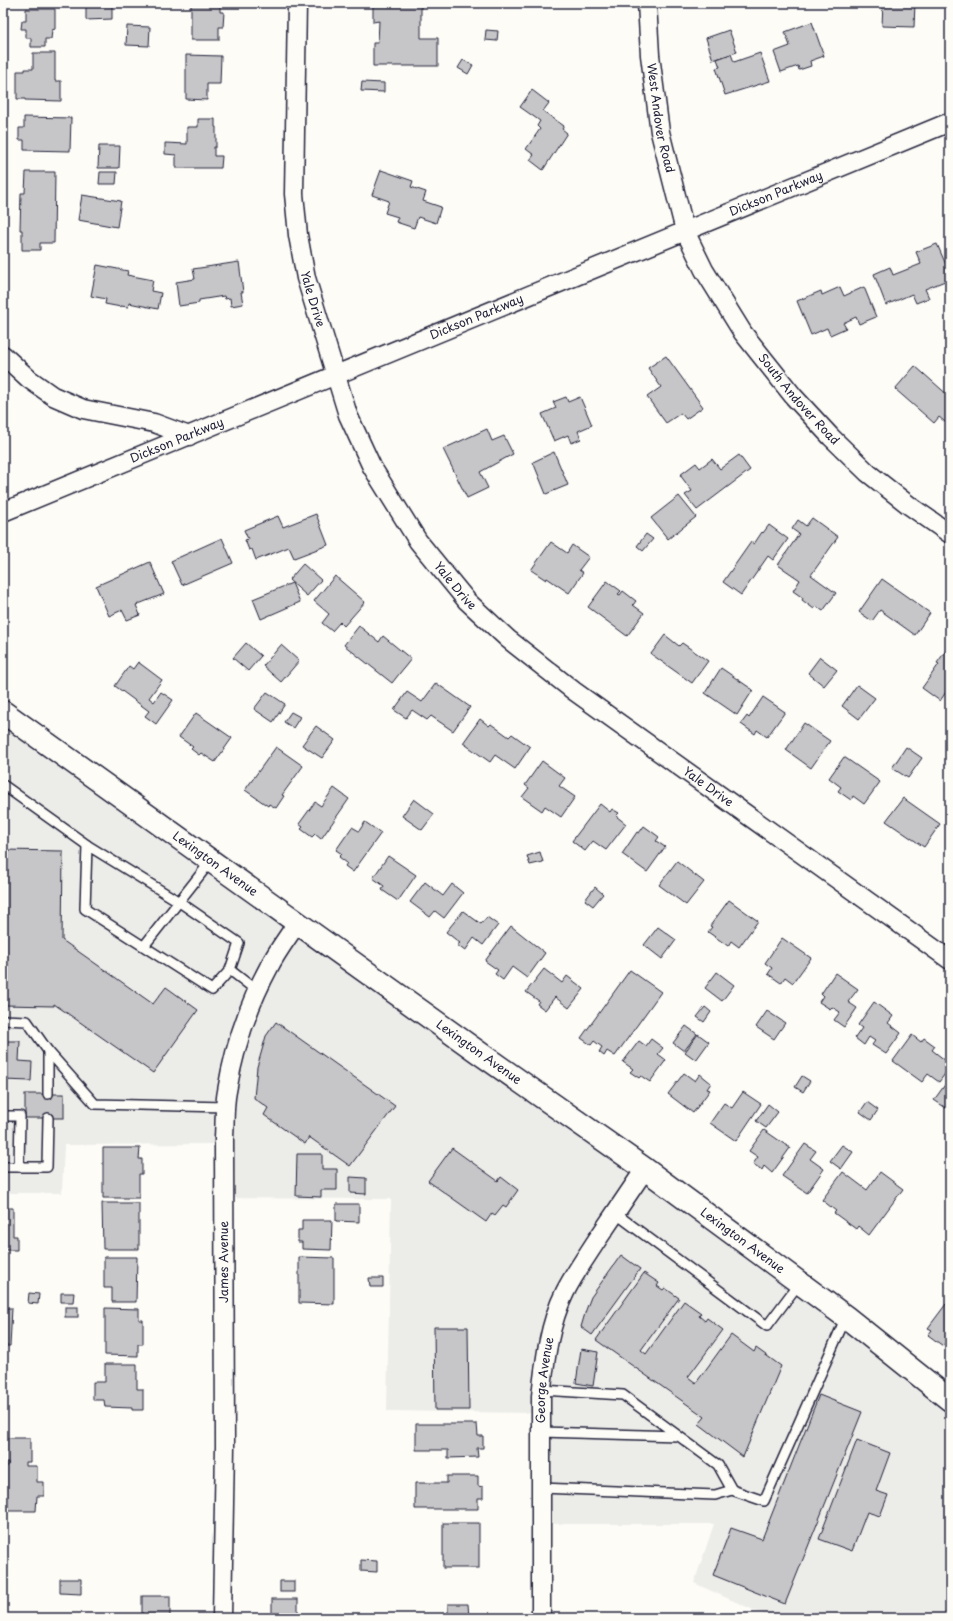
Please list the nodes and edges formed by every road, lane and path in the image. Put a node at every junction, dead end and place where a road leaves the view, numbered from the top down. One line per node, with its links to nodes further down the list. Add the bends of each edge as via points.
1 (297, 3): 6 (street, Yale Drive, via 294,194 298,235 306,278)
2 (647, 3): 4 (street, West Andover Road, via 650,55 660,132)
3 (950, 122): 4 (street, Dickson Parkway)
4 (685, 231): 6 (street, Dickson Parkway); 9 (street, South Andover Road, via 704,270 743,334 794,397 868,473)
5 (3, 355): 7 (street, via 29,379 53,396 83,409 154,422)
6 (338, 376): 7 (street, Dickson Parkway); 17 (street, Yale Drive, via 348,415 372,467 418,541 467,601 508,639 574,691)
7 (189, 436): 8 (street, Dickson Parkway)
8 (3, 512)
9 (950, 534)
10 (3, 712): 13 (main road, Lexington Avenue)
11 (3, 785): 12 (lane)
12 (87, 845): 14 (lane); 16 (lane, via 85,909)
13 (211, 861): 14 (lane); 15 (main road, Lexington Avenue)
14 (178, 902): 16 (lane); 18 (lane, via 239,943)
15 (297, 923): 19 (street, James Avenue); 28 (main road, Lexington Avenue)
16 (144, 946): 18 (lane, via 212,990)
17 (950, 960)
18 (230, 970): 19 (lane)
19 (257, 990): 23 (street, James Avenue, via 234,1057 226,1093)
20 (3, 1020): 21 (lane, via 27,1021)
21 (48, 1051): 22 (lane); 23 (lane, via 95,1104)
22 (48, 1094)
23 (226, 1107): 38 (street, James Avenue)
24 (3, 1116): 27 (lane, via 20,1116)
25 (48, 1118): 27 (lane, via 47,1167)
26 (3, 1167): 27 (lane)
27 (19, 1167)
28 (645, 1169): 29 (street, George Avenue); 30 (main road, Lexington Avenue)
29 (615, 1213): 30 (lane, via 767,1326); 32 (street, George Avenue, via 577,1270 565,1293 554,1320 543,1370)
30 (800, 1282): 31 (main road, Lexington Avenue)
31 (846, 1317): 33 (main road, Lexington Avenue); 37 (lane, via 764,1501)
32 (542, 1390): 34 (street, George Avenue); 35 (lane, via 623,1395)
33 (950, 1400)
34 (541, 1432): 35 (lane); 36 (street, George Avenue)
35 (678, 1436): 37 (lane, via 718,1466)
36 (541, 1488): 37 (lane, via 715,1496); 39 (street, George Avenue)
37 (732, 1490)
38 (222, 1618)
39 (541, 1618)

